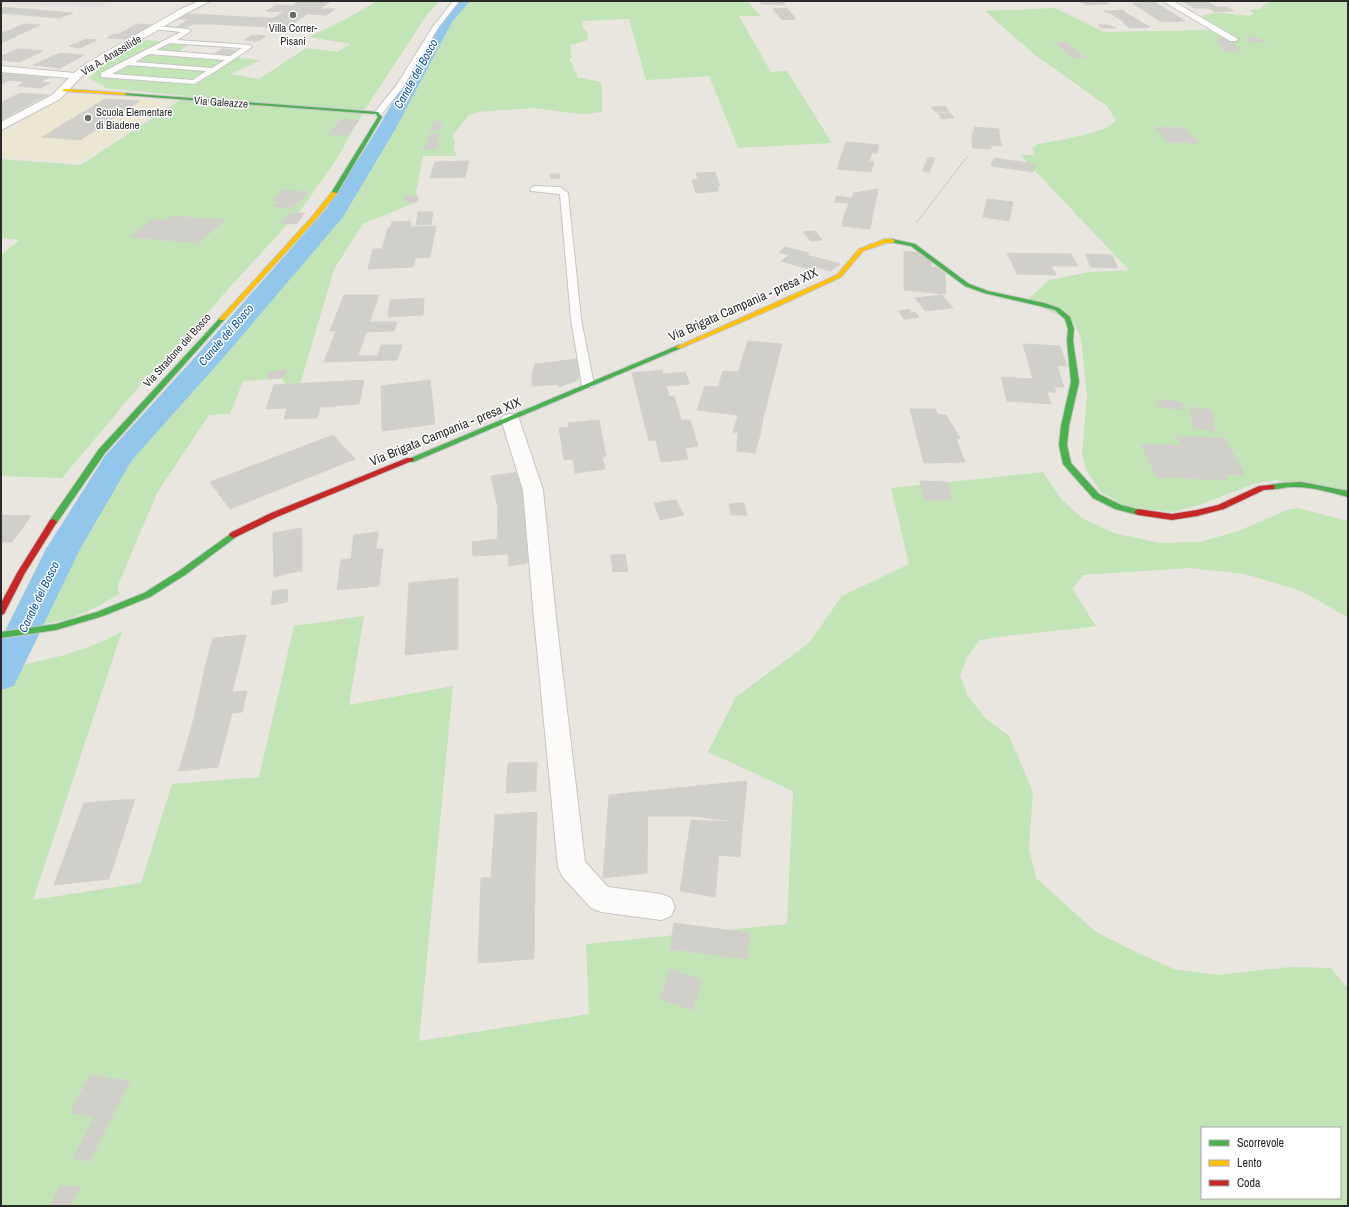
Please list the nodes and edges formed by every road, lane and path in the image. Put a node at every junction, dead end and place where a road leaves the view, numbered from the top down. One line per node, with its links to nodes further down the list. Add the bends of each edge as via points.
1 (206, 1): 4 (street, Via A. Anassilide)
2 (456, 1): 14 (lane, via 441,19)
3 (1167, 1): 5 (street)
4 (155, 28): 6 (lane, via 188,31); 12 (street, Via A. Anassilide)
5 (1233, 39)
6 (170, 40): 7 (lane); 8 (lane, via 249,47)
7 (149, 52): 8 (lane); 9 (lane)
8 (232, 58): 11 (lane)
9 (127, 64): 11 (lane); 11 (lane, via 104,75 194,82)
10 (1, 69): 12 (street)
11 (214, 70)
12 (76, 76): 13 (street, Via A. Anassilide)
13 (64, 90): 14 (street, Via Galeazze); 15 (street, Via A. Anassilide)
14 (378, 113): 22 (street, Via Stradone del Bosco, via 380,119 333,195 102,451 60,510)
15 (1, 127)
16 (968, 156): 18 (path)
17 (534, 189): 19 (lane, via 560,190 564,193 576,319)
18 (900, 242): 19 (street, Via Brigata Campania - presa XIX, via 885,241 872,245 857,254 838,276 824,283); 21 (street, Via Brigata Campania - presa XIX, via 913,245 967,285 986,292 1042,304 1057,309 1068,318 1075,382 1062,445 1067,464 1096,496 1118,507 1172,517 1222,507 1262,488 1286,484 1307,484)
19 (588, 385): 20 (street, Via Brigata Campania - presa XIX)
20 (510, 419): 23 (street, Via Brigata Campania - presa XIX, via 274,515 234,534 182,573 147,595 100,614 56,627); 24 (street, via 533,490 572,867 601,899)
21 (1348, 494)
22 (1, 612)
23 (1, 635)
24 (661, 907)

